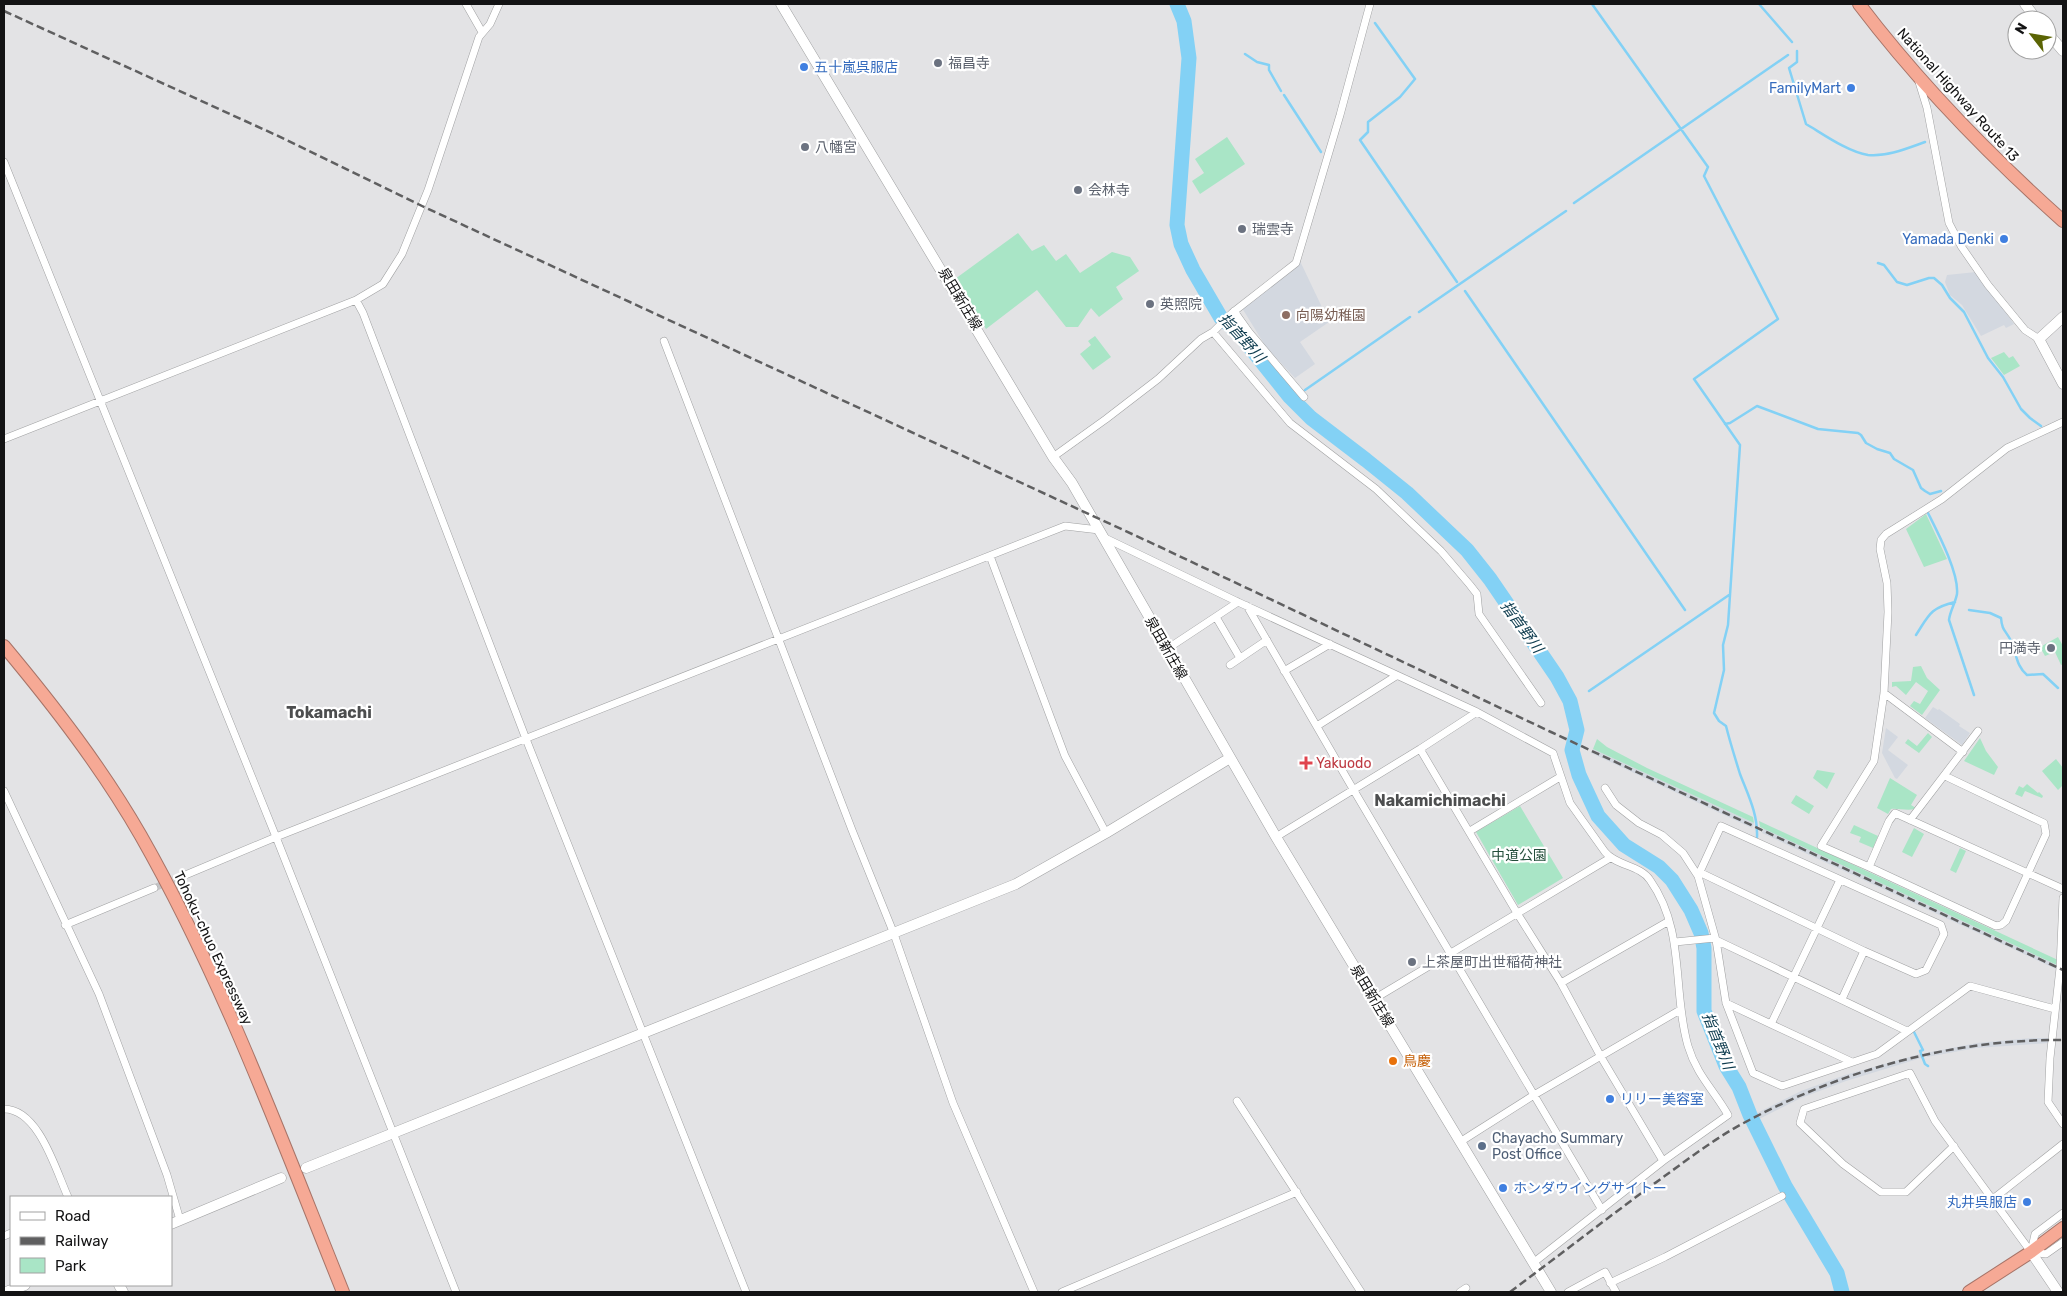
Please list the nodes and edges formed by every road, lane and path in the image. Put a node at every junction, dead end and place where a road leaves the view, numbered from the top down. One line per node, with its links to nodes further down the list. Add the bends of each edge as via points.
1 (466, 4): 6 (street)
2 (499, 4): 6 (street, via 490,24)
3 (781, 4): 21 (main road, 泉田新庄線)
4 (1370, 4): 11 (street, via 1296,263)
5 (1859, 4): 7 (highway, National Highway Route 13)
6 (482, 32): 10 (street, via 428,190 402,254 383,284)
7 (1917, 74): 9 (highway, National Highway Route 13, via 2005,169); 14 (street, via 1927,108 1949,223 1988,285 2025,330)
8 (4, 162): 18 (street)
9 (2063, 221)
10 (356, 300): 18 (street); 41 (street)
11 (1233, 312): 13 (street); 17 (street)
12 (2063, 317): 14 (main road)
13 (1213, 332): 21 (street, via 1136,396); 37 (street, via 1290,423 1376,489 1459,571 1477,594 1479,614)
14 (2039, 339): 16 (main road)
15 (664, 342): 27 (street)
16 (2063, 384)
17 (1304, 397)
18 (100, 402): 20 (street); 53 (street)
19 (2063, 422): 36 (street, via 2007,448 1942,499 1881,540 1888,612)
20 (4, 439)
21 (1053, 457): 22 (main road, 泉田新庄線)
22 (1101, 533): 23 (street, via 1065,526); 24 (street); 31 (main road, 泉田新庄線)
23 (990, 556): 27 (street); 52 (street, via 1065,756)
24 (1238, 602): 25 (street); 26 (street)
25 (1247, 606): 28 (street); 29 (street)
26 (1216, 617): 31 (street); 32 (street)
27 (779, 638): 41 (street); 68 (street)
28 (1266, 640): 32 (street); 34 (street)
29 (1330, 644): 34 (street); 35 (street)
30 (4, 646): 112 (highway, Tohoku-chuo Expressway, via 100,772 140,834 174,896 255,1076)
31 (1167, 649): 44 (main road, 泉田新庄線)
32 (1240, 658): 33 (street)
33 (1230, 665)
34 (1284, 671): 39 (street)
35 (1396, 676): 38 (street); 39 (street)
36 (1884, 693): 43 (street); 56 (street, via 1874,762 1821,846)
37 (1541, 703)
38 (1477, 712): 42 (street); 46 (street, via 1553,753)
39 (1317, 726): 48 (street)
40 (1978, 731): 43 (street)
41 (526, 739): 53 (street); 82 (street)
42 (1420, 749): 48 (street); 51 (street)
43 (1963, 752): 45 (street)
44 (1230, 758): 52 (main road); 54 (main road, 泉田新庄線)
45 (1945, 776): 50 (street); 58 (street, via 2044,823 2046,834)
46 (1560, 777): 51 (street); 55 (street, via 1575,812)
47 (1605, 788): 57 (street, via 1616,805 1639,824 1662,835 1683,853)
48 (1353, 789): 54 (street); 72 (street)
49 (4, 791): 66 (street)
50 (1910, 820): 56 (street, via 1894,814); 58 (street)
51 (1470, 831): 64 (street)
52 (1106, 833): 68 (main road, via 1016,884)
53 (276, 837): 59 (street); 89 (street)
54 (1276, 837): 75 (main road, 泉田新庄線)
55 (1610, 858): 64 (street); 65 (street, via 1650,878)
56 (1869, 867): 58 (street, via 1996,926 2006,921)
57 (1699, 874): 60 (street, via 1721,826); 67 (street); 69 (street)
58 (2028, 874): 62 (street)
59 (183, 876)
60 (1840, 880): 67 (street); 71 (street, via 1941,925 1944,934 1926,970 1916,974)
61 (154, 888): 66 (street)
62 (2063, 889)
63 (2063, 898): 78 (street)
64 (1517, 913): 72 (street); 74 (street)
65 (1669, 921): 70 (street); 74 (street)
66 (65, 925): 98 (street, via 99,994 167,1174)
67 (1817, 927): 71 (street); 73 (street)
68 (894, 934): 82 (main road); 115 (street, via 953,1103)
69 (1715, 939): 70 (street); 73 (street); 77 (street)
70 (1675, 942): 79 (street)
71 (1864, 951): 76 (street)
72 (1451, 952): 75 (street); 85 (street)
73 (1793, 977): 76 (street); 80 (street)
74 (1561, 983): 83 (street)
75 (1374, 999): 90 (main road, 泉田新庄線)
76 (1842, 999): 81 (street)
77 (1726, 1003): 80 (street); 84 (street, via 1754,1073 1782,1086)
78 (2055, 1009): 81 (street, via 1970,986); 88 (street, via 2048,1102)
79 (1680, 1010): 83 (street); 93 (street, via 1696,1068 1728,1115)
80 (1771, 1024): 84 (street)
81 (1907, 1031): 84 (street, via 1877,1054)
82 (644, 1033): 89 (main road); 114 (street)
83 (1601, 1057): 85 (street); 93 (street)
84 (1852, 1062)
85 (1534, 1095): 90 (street); 102 (street)
86 (1238, 1101): 96 (street)
87 (4, 1109): 97 (street, via 10,1109 31,1123 48,1148)
88 (2063, 1124)
89 (393, 1132): 94 (main road); 113 (street)
90 (1460, 1142): 108 (main road, 泉田新庄線)
91 (2063, 1144): 100 (street)
92 (1954, 1146): 92 (street, via 1935,1121 1910,1073 1804,1109 1800,1122 1843,1164 1881,1192 1906,1192); 100 (street)
93 (1663, 1161): 102 (street)
94 (306, 1168)
95 (281, 1178): 104 (main road)
96 (1297, 1192): 116 (street); 117 (street)
97 (68, 1196)
98 (171, 1196)
99 (1782, 1196): 109 (street)
100 (1993, 1199): 107 (street)
101 (172, 1201): 104 (street)
102 (1602, 1210): 108 (street)
103 (2063, 1213): 107 (street, via 2035,1234)
104 (176, 1222)
105 (2063, 1228): 107 (highway)
106 (2063, 1242): 107 (street, via 2046,1254)
107 (2031, 1252): 121 (highway); 122 (main road)
108 (1533, 1263): 118 (main road, 泉田新庄線)
109 (1610, 1283): 119 (street, via 1605,1272); 120 (street)
110 (22, 1286): 111 (main road)
111 (6, 1292)
112 (342, 1292)
113 (456, 1292)
114 (746, 1292)
115 (1034, 1292)
116 (1062, 1292)
117 (1361, 1292)
118 (1550, 1292)
119 (1568, 1292)
120 (1616, 1292)
121 (1970, 1292)
122 (2058, 1292)

